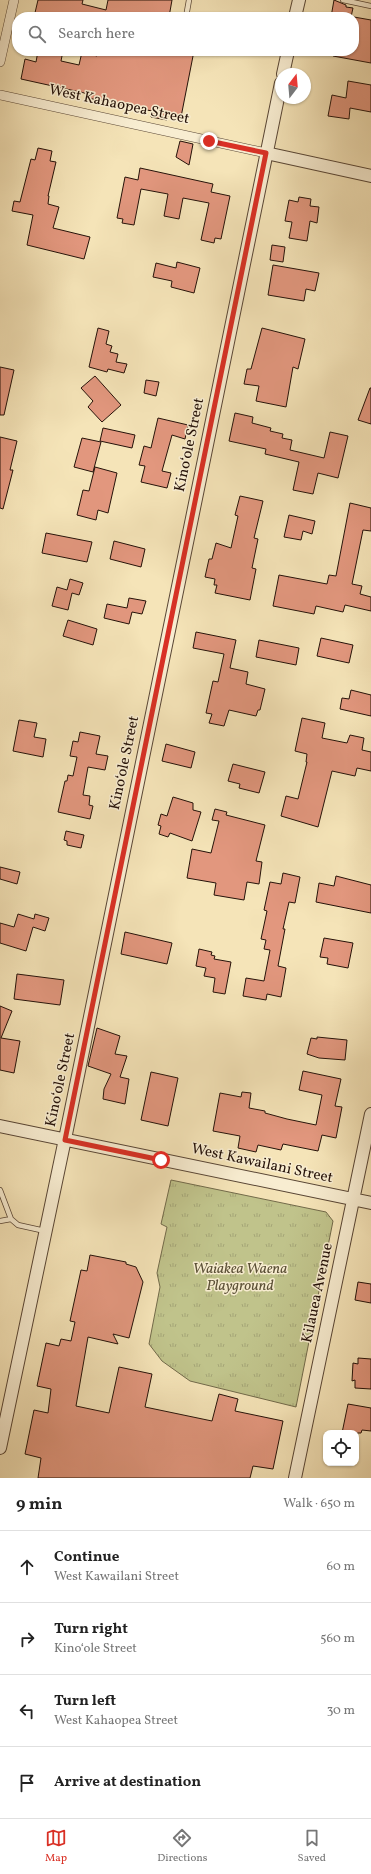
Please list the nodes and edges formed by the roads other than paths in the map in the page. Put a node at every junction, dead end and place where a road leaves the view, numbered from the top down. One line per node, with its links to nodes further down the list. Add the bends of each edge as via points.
1 (14, 0): 9 (street)
2 (189, 0): 6 (lane)
3 (298, 0): 7 (street)
4 (342, 0): 5 (lane)
5 (371, 6)
6 (187, 12)
7 (296, 12)
8 (287, 56): 10 (street)
9 (0, 62)
10 (284, 68)
11 (0, 95): 13 (street, West Kahaopea Street)
12 (277, 104): 13 (street, Kinoʻole Street)
13 (266, 153): 14 (street, West Kahaopea Street); 17 (street, Kinoʻole Street)
14 (371, 176)
15 (371, 1114): 19 (street, Kilauea Avenue)
16 (0, 1126): 17 (street, West Kawailani Street)
17 (65, 1140): 19 (street, West Kawailani Street); 23 (street, Kinoʻole Street)
18 (0, 1190): 21 (lane)
19 (354, 1199): 20 (street, West Kawailani Street); 25 (street, Kilauea Avenue)
20 (371, 1203)
21 (11, 1219): 22 (lane); 23 (lane, via 18,1225)
22 (0, 1221)
23 (45, 1231): 24 (street, Kinoʻole Street)
24 (0, 1448)
25 (295, 1478)

